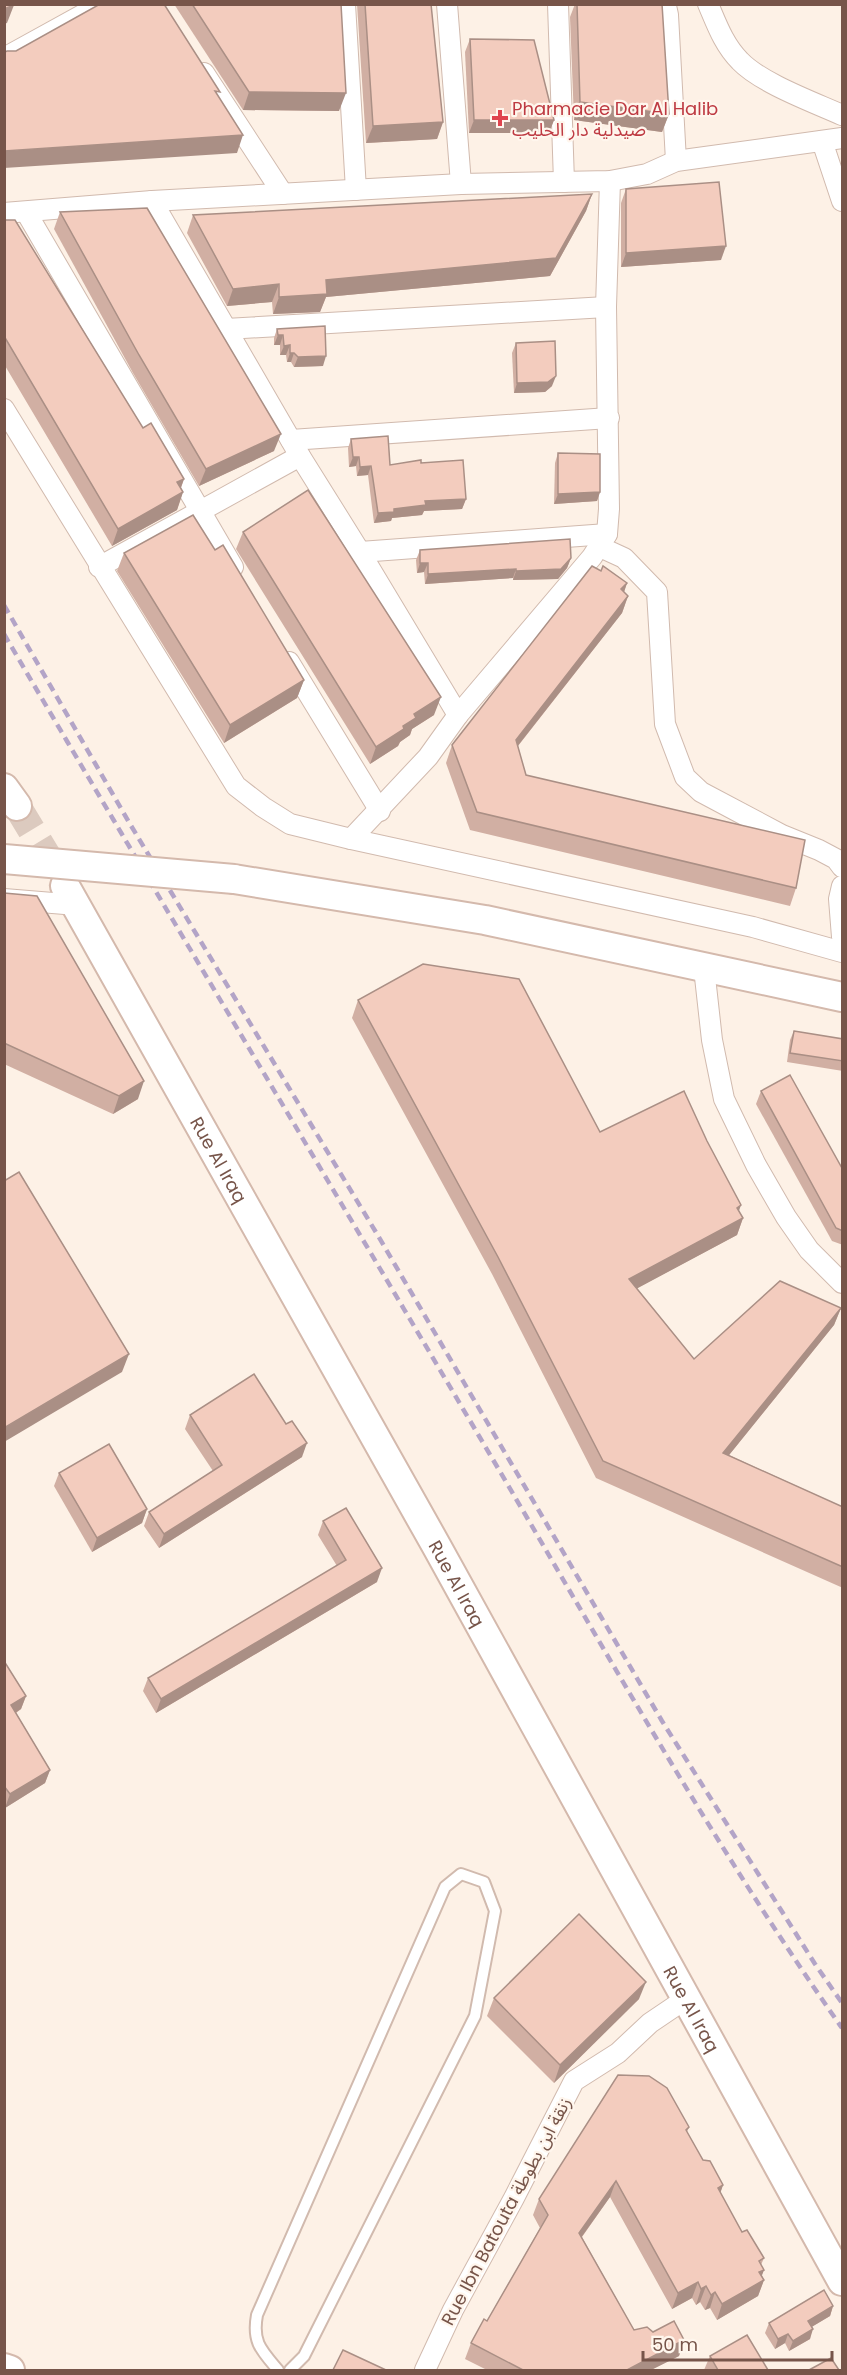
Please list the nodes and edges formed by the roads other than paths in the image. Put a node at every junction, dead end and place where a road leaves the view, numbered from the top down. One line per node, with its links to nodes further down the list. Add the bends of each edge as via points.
1 (102, 4): 8 (street)
2 (345, 4): 16 (street)
3 (447, 4): 15 (street)
4 (558, 4): 14 (street)
5 (663, 4): 12 (street, via 668,15)
6 (708, 4): 9 (street, via 721,36 741,62 764,78)
7 (192, 54): 17 (street)
8 (4, 58)
9 (843, 115)
10 (843, 138): 11 (street)
11 (822, 141): 12 (street); 19 (street)
12 (676, 161): 13 (street, via 647,174)
13 (610, 181): 14 (street); 22 (street)
14 (564, 182): 15 (street)
15 (461, 184): 16 (street)
16 (356, 190): 17 (street)
17 (283, 194): 18 (street)
18 (152, 201): 20 (street); 23 (street)
19 (843, 201)
20 (26, 212): 21 (street); 27 (street)
21 (4, 213)
22 (606, 308): 23 (street); 25 (street)
23 (226, 329): 26 (street)
24 (4, 409): 30 (street)
25 (609, 418): 26 (street); 28 (street, via 609,509)
26 (296, 448): 27 (street); 29 (street)
27 (199, 511): 30 (street); 31 (street)
28 (604, 540): 29 (street); 33 (street); 37 (street, via 657,592 665,724 685,777 710,797 819,850)
29 (360, 552): 33 (street)
30 (99, 567): 35 (street, via 236,786 290,824)
31 (242, 581)
32 (277, 643): 34 (street)
33 (458, 715): 34 (street, via 428,757)
34 (380, 811): 35 (street)
35 (351, 839): 42 (street, via 753,927)
36 (4, 859): 43 (street, bridge, via 234,879 485,920)
37 (843, 867)
38 (843, 886): 41 (street, via 839,899)
39 (71, 896): 40 (street); 46 (street, Rue Al Iraq)
40 (4, 899)
41 (843, 937)
42 (843, 952)
43 (704, 968): 44 (street); 45 (street, via 724,1099 756,1166 786,1216 809,1250)
44 (843, 997)
45 (843, 1283)
46 (687, 1998): 47 (street, Rue Al Iraq); 52 (street, Rue Ibn Batouta زنقة ابن بطوطة, via 650,2023 618,2053 574,2081)
47 (843, 2281)
48 (4, 2368): 49 (street)
49 (9, 2370)
50 (278, 2370): 51 (lane, via 258,2345 254,2329 257,2315 445,1887 461,1874 484,1882 495,1911 475,2016 304,2356)
51 (290, 2370)
52 (425, 2370)

